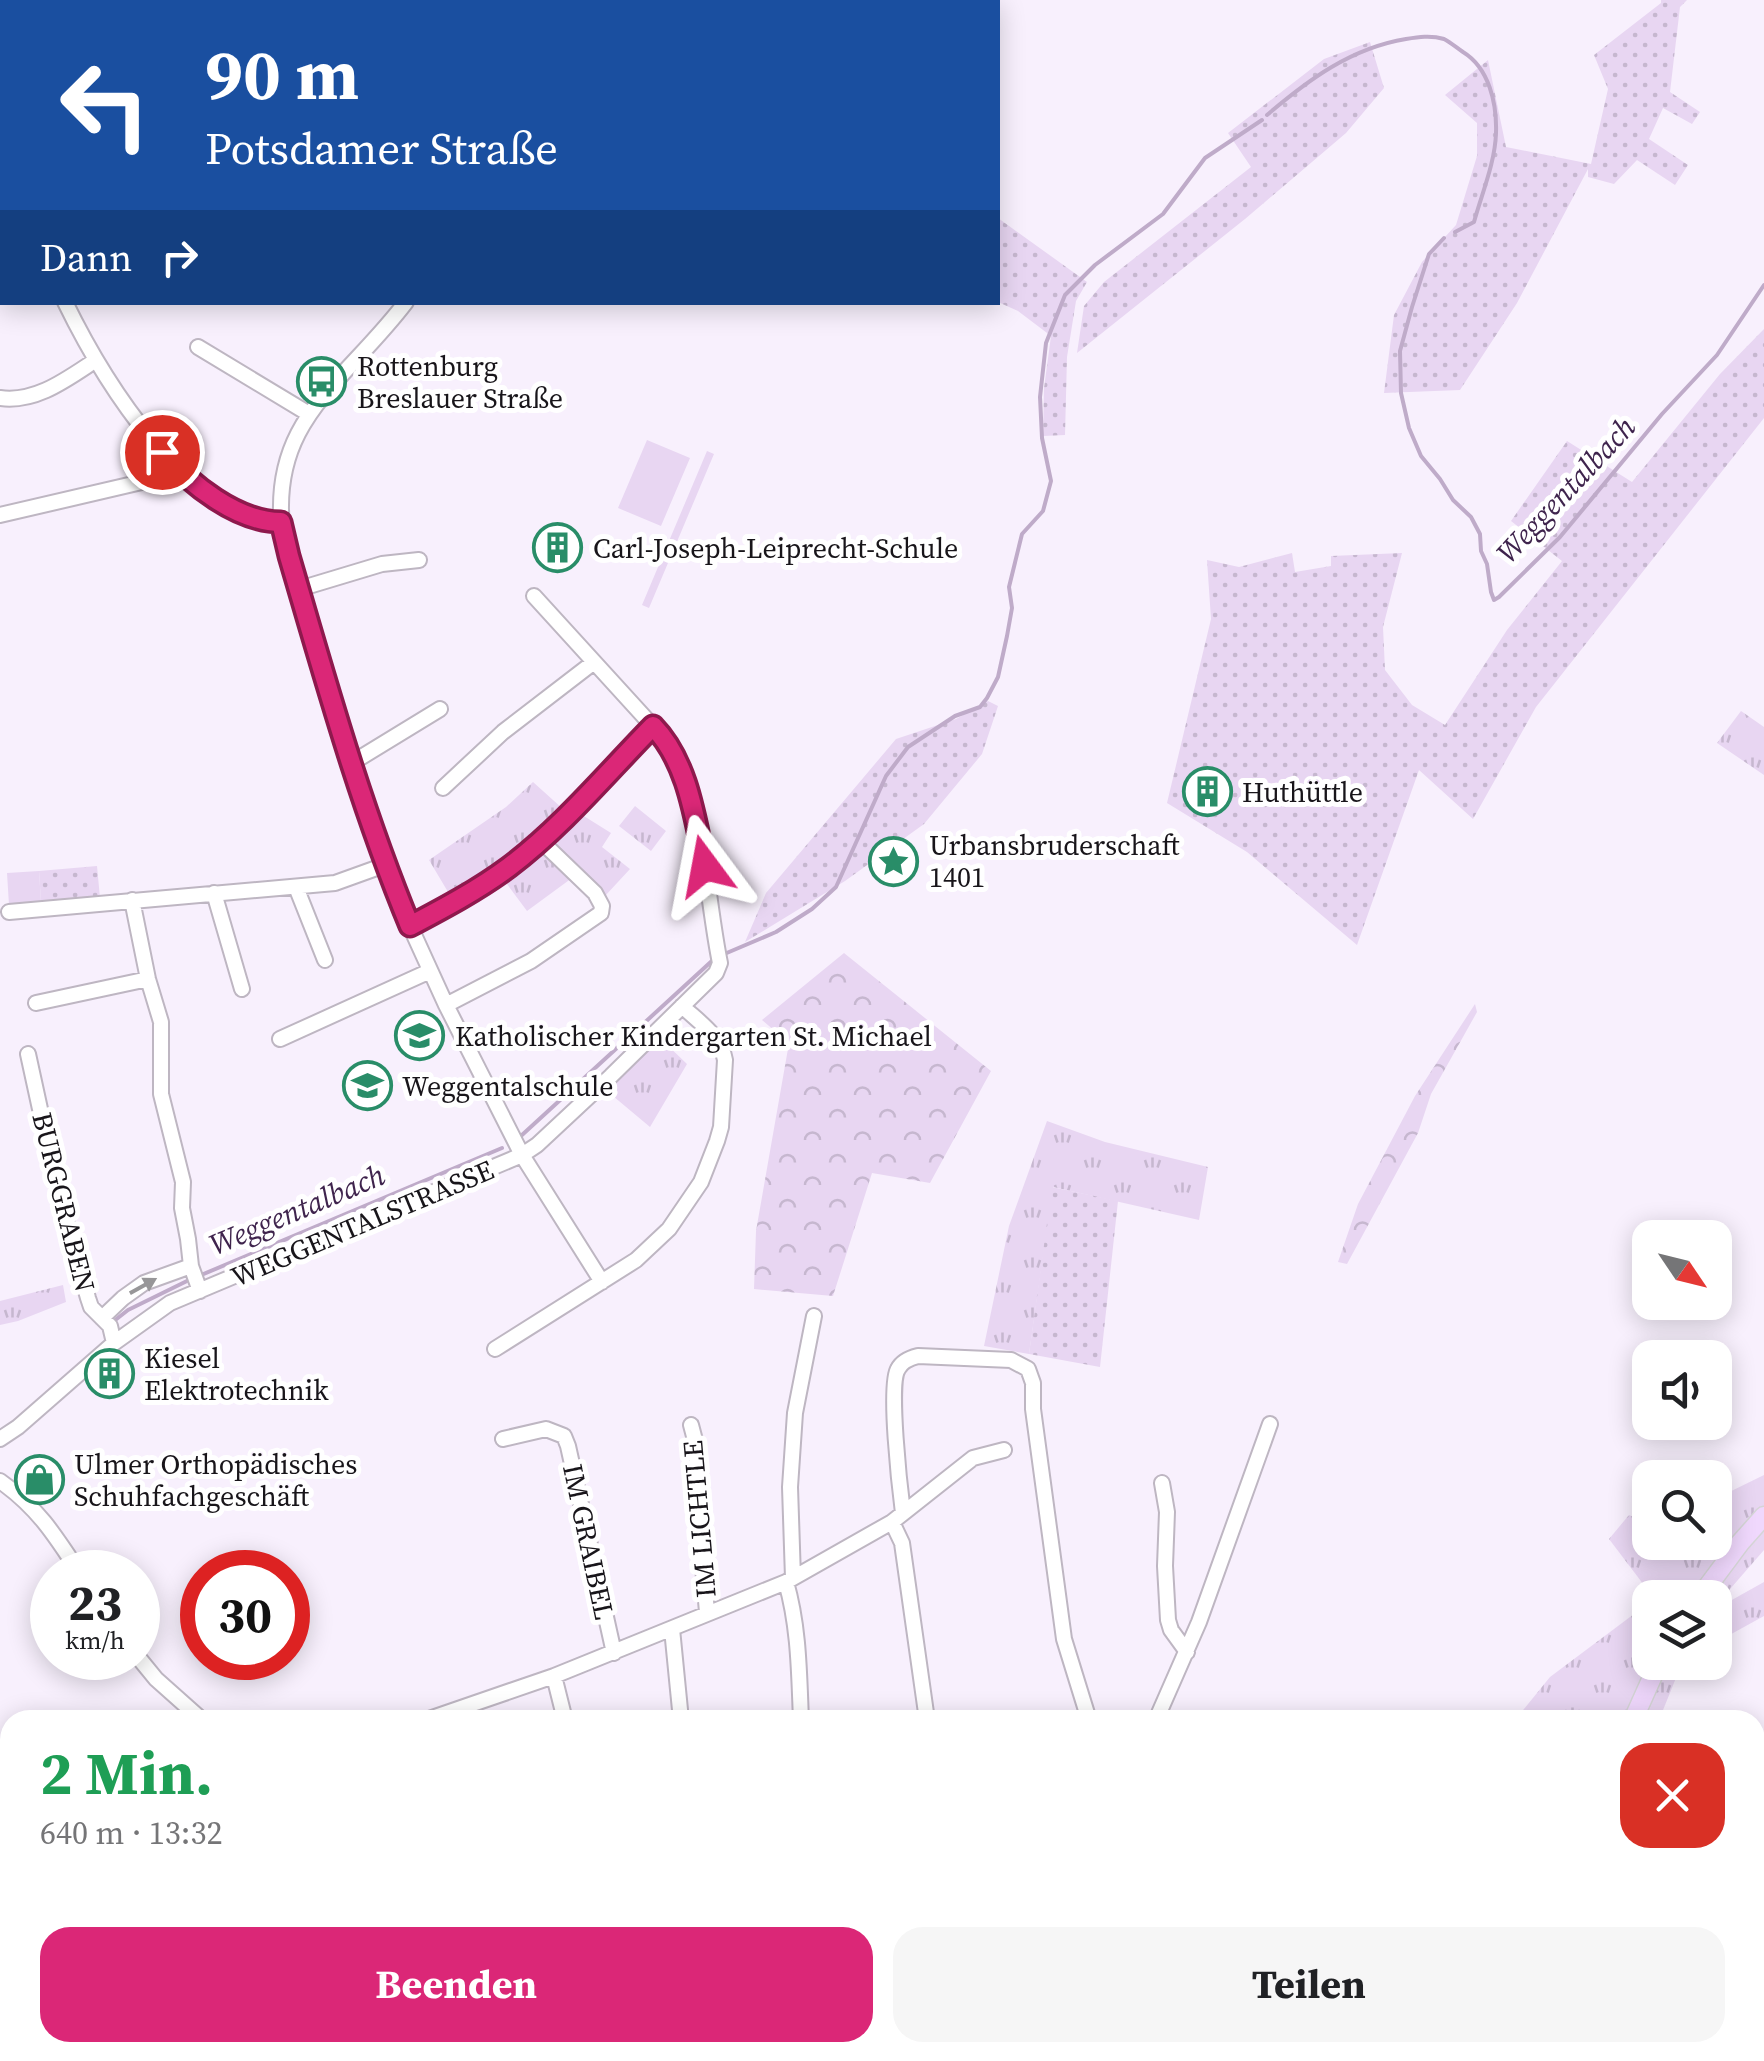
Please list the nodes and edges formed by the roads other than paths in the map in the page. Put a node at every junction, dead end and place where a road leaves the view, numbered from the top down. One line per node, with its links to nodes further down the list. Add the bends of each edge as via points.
1 (67, 305): 4 (street)
2 (404, 305): 6 (street)
3 (198, 347): 6 (street)
4 (96, 360): 5 (street, via 43,392); 7 (street)
5 (0, 398)
6 (309, 414): 9 (street, via 282,477)
7 (175, 467): 8 (street, via 132,485); 9 (street, via 221,502)
8 (0, 515)
9 (281, 522): 11 (street)
10 (419, 560): 11 (street)
11 (299, 589): 16 (street)
12 (534, 596): 13 (street, WEGGENTALSTRASSE)
13 (594, 662): 15 (street, WEGGENTALSTRASSE); 17 (street)
14 (440, 709): 16 (street)
15 (653, 726): 18 (street); 31 (street, WEGGENTALSTRASSE, via 688,793 718,953 716,972)
16 (350, 764): 19 (street)
17 (443, 788)
18 (541, 841): 24 (street, via 495,878); 30 (street, via 595,892 600,913 531,961)
19 (385, 865): 20 (street, via 335,883); 24 (street)
20 (296, 887): 21 (street); 25 (street)
21 (214, 893): 22 (street); 28 (street)
22 (132, 900): 23 (street); 27 (street)
23 (9, 912)
24 (410, 926): 26 (street)
25 (325, 960)
26 (430, 971): 30 (street); 32 (street)
27 (148, 979): 29 (street); 35 (street, via 161,1022 161,1094 183,1182)
28 (242, 989)
29 (36, 1003)
30 (446, 1006): 34 (street)
31 (682, 1006): 34 (street, WEGGENTALSTRASSE); 36 (street, via 724,1052 717,1141 669,1230)
32 (280, 1039)
33 (28, 1054): 38 (street, BURGGRABEN, via 64,1216 90,1307)
34 (522, 1155): 35 (street, WEGGENTALSTRASSE); 36 (street)
35 (195, 1278): 38 (street, WEGGENTALSTRASSE, one-way to 35, via 144,1284); 39 (street, WEGGENTALSTRASSE)
36 (602, 1282): 40 (street)
37 (814, 1316): 55 (street, via 795,1412)
38 (102, 1318): 39 (street, BURGGRABEN)
39 (114, 1343): 41 (street, WEGGENTALSTRASSE)
40 (495, 1349)
41 (24, 1422): 42 (street); 45 (street, WEGGENTALSTRASSE)
42 (0, 1424)
43 (1270, 1424): 59 (street)
44 (691, 1425): 57 (street, IM LICHTLE)
45 (0, 1439)
46 (503, 1439): 60 (street, IM GRAIBEL, via 546,1429 564,1436)
47 (1004, 1450): 53 (street, via 973,1458)
48 (0, 1471): 51 (street)
49 (0, 1482): 51 (street)
50 (1162, 1483): 59 (street, via 1168,1620)
51 (14, 1490): 54 (street)
52 (1764, 1516): 56 (main road)
53 (898, 1518): 55 (street); 69 (street); 70 (street, via 898,1368 918,1356 1011,1360 1028,1369 1064,1639)
54 (65, 1550)
55 (789, 1580): 57 (street); 68 (street)
56 (1712, 1580)
57 (707, 1612): 58 (street)
58 (672, 1628): 60 (street); 67 (street)
59 (1187, 1652): 71 (street)
60 (614, 1653): 61 (street)
61 (554, 1676): 65 (street); 66 (street)
62 (159, 1680): 64 (street)
63 (1651, 1680): 72 (main road)
64 (187, 1710)
65 (455, 1710)
66 (562, 1710)
67 (680, 1710)
68 (801, 1710)
69 (925, 1710)
70 (1086, 1710)
71 (1161, 1710)
72 (1637, 1710)

